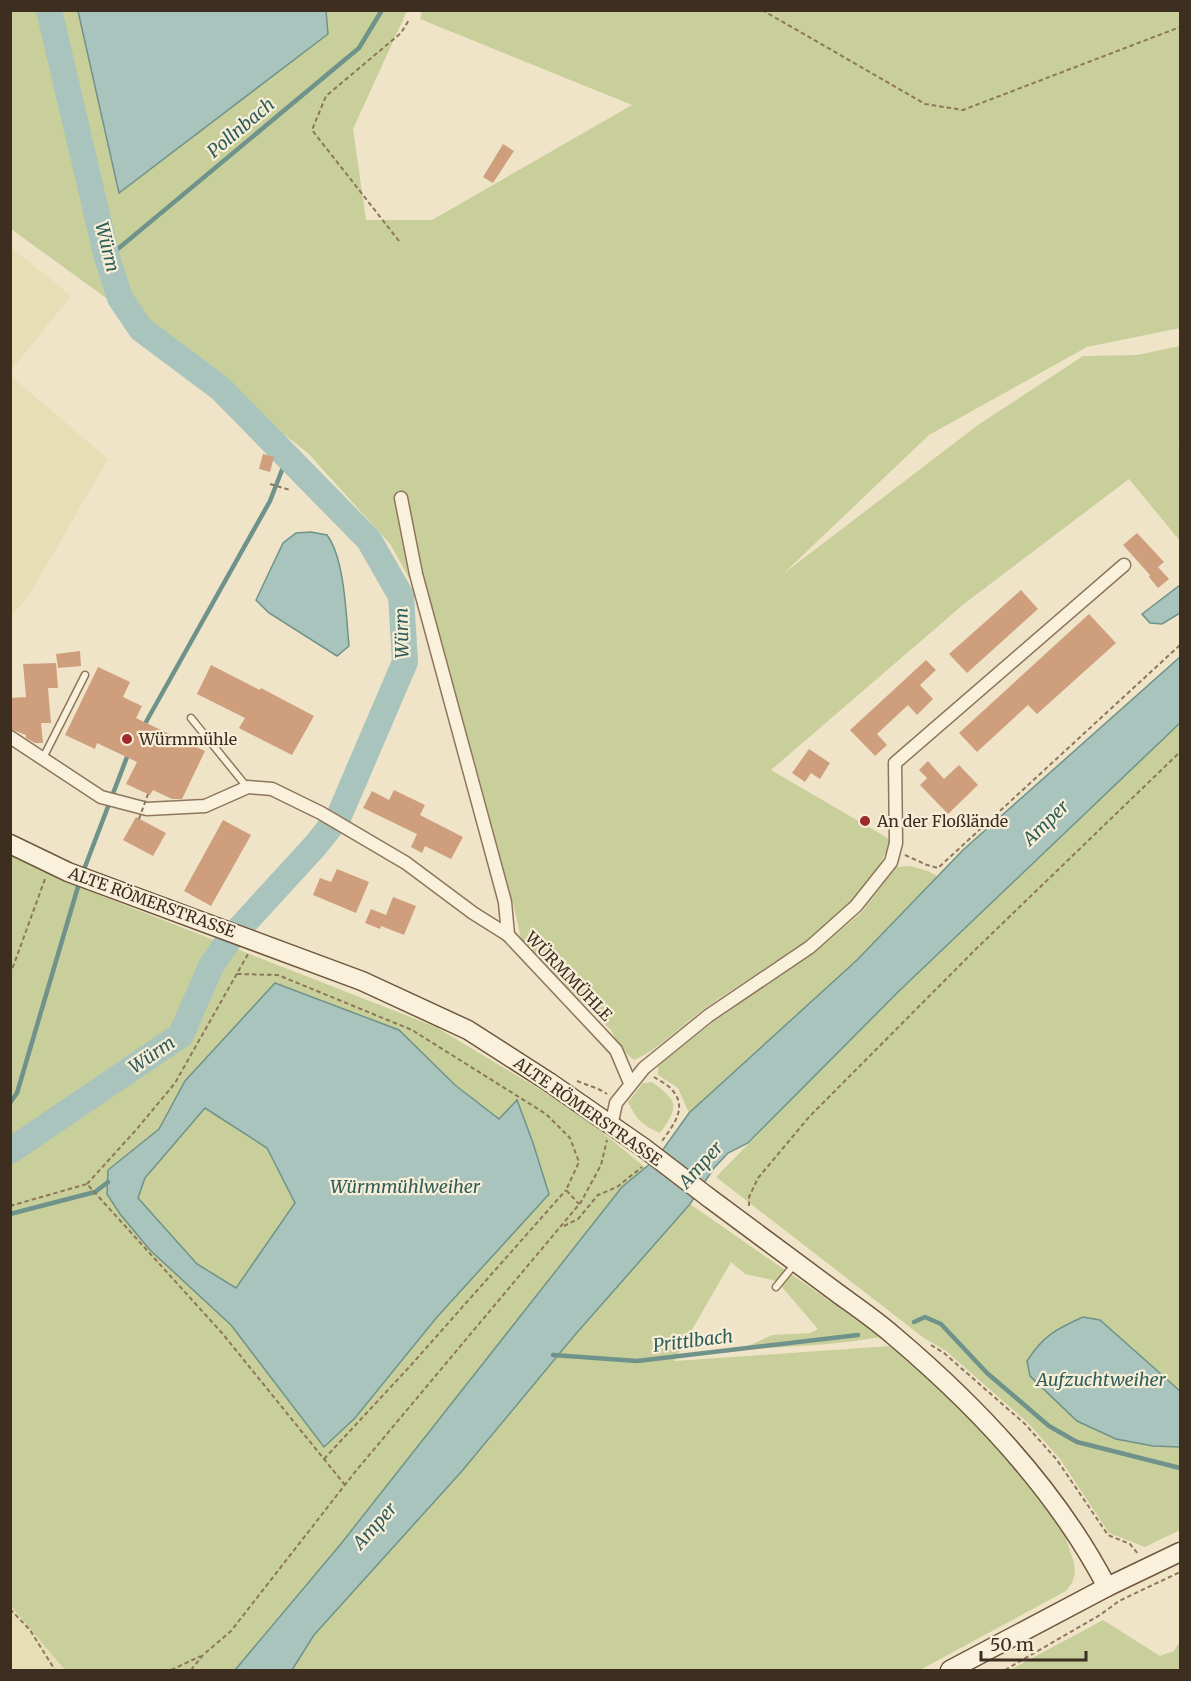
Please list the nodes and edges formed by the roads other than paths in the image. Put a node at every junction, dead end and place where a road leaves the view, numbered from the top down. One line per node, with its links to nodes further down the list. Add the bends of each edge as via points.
1 (401, 498): 9 (street, via 416,574 505,902)
2 (1124, 565): 10 (street, via 895,763 895,850 891,862 856,906 810,947 708,1016)
3 (85, 675): 6 (lane)
4 (191, 718): 7 (lane)
5 (10, 737): 6 (street)
6 (42, 759): 7 (street, via 101,797 147,808 206,806)
7 (248, 788): 9 (street, WÜRMMÜHLE, via 272,789 346,827 406,863)
8 (10, 844): 11 (main road, ALTE RÖMERSTRASSE, via 100,885 362,981 468,1030)
9 (508, 935): 10 (street, WÜRMMÜHLE, via 615,1050)
10 (630, 1083): 11 (street, via 616,1103)
11 (611, 1126): 12 (main road, ALTE RÖMERSTRASSE, bridge)
12 (796, 1262): 13 (lane); 15 (main road, ALTE RÖMERSTRASSE, via 893,1335 962,1398 1058,1506)
13 (776, 1287)
14 (1180, 1552): 15 (main road)
15 (1107, 1587): 16 (main road)
16 (950, 1671)

